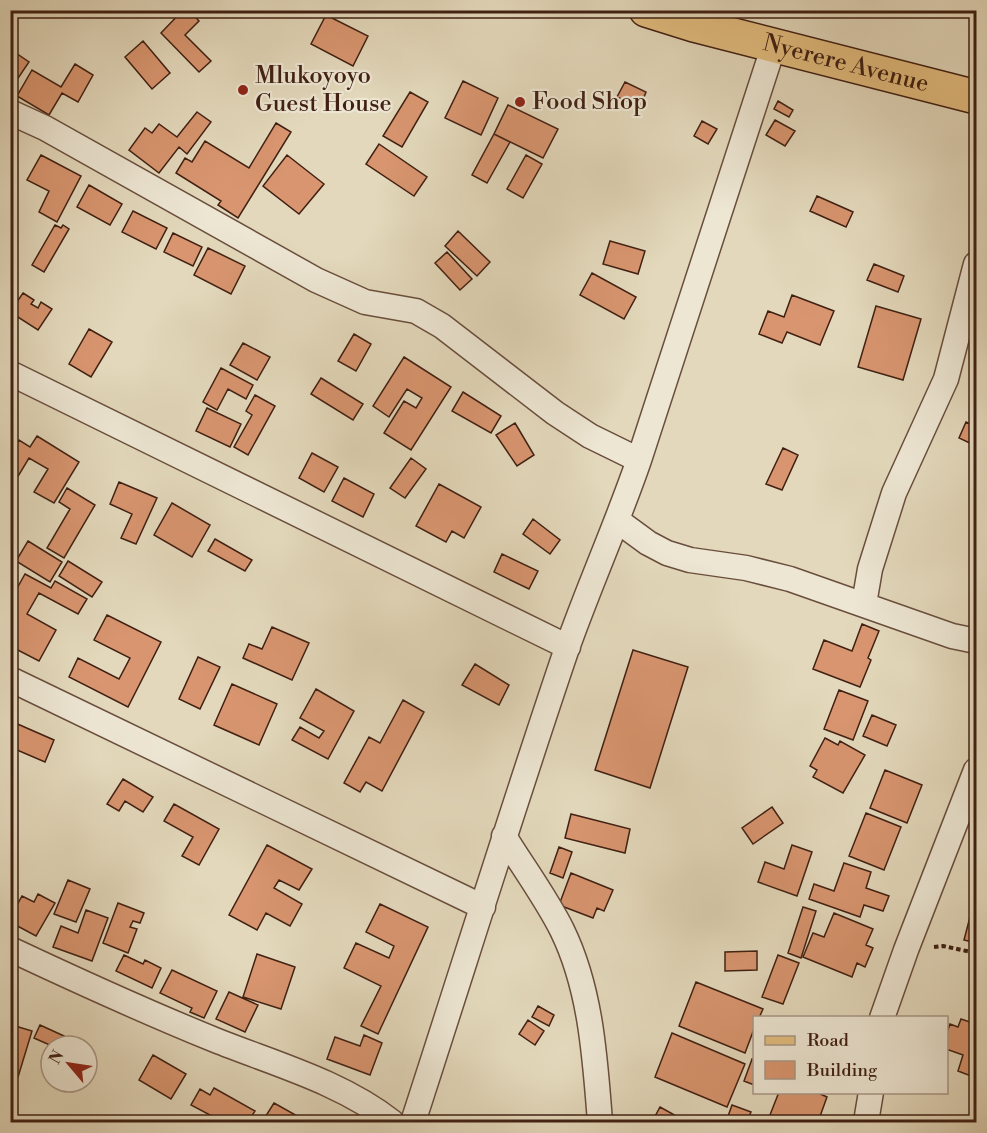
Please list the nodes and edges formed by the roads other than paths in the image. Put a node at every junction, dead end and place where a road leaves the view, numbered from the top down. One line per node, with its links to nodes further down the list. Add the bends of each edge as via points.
1 (646, 10): 2 (main road, Nyerere Avenue)
2 (774, 45): 3 (main road, Nyerere Avenue); 7 (street)
3 (976, 97)
4 (10, 112): 7 (street, via 316,280 365,302 416,311 442,326 555,413)
5 (976, 264): 9 (street, via 946,379 894,493 870,569)
6 (10, 373): 11 (street)
7 (639, 460): 8 (street)
8 (618, 521): 9 (street, via 667,553 768,573); 11 (street)
9 (864, 604): 10 (street)
10 (976, 641)
11 (568, 647): 14 (street)
12 (10, 679): 15 (street)
13 (976, 770): 17 (street)
14 (504, 836): 15 (street); 21 (street, via 562,931 583,987 596,1066)
15 (483, 907): 20 (street)
16 (10, 950): 19 (street, via 150,1014 325,1083)
17 (882, 1016)
18 (871, 1094): 22 (street)
19 (392, 1122)
20 (413, 1122)
21 (600, 1122)
22 (866, 1122)

